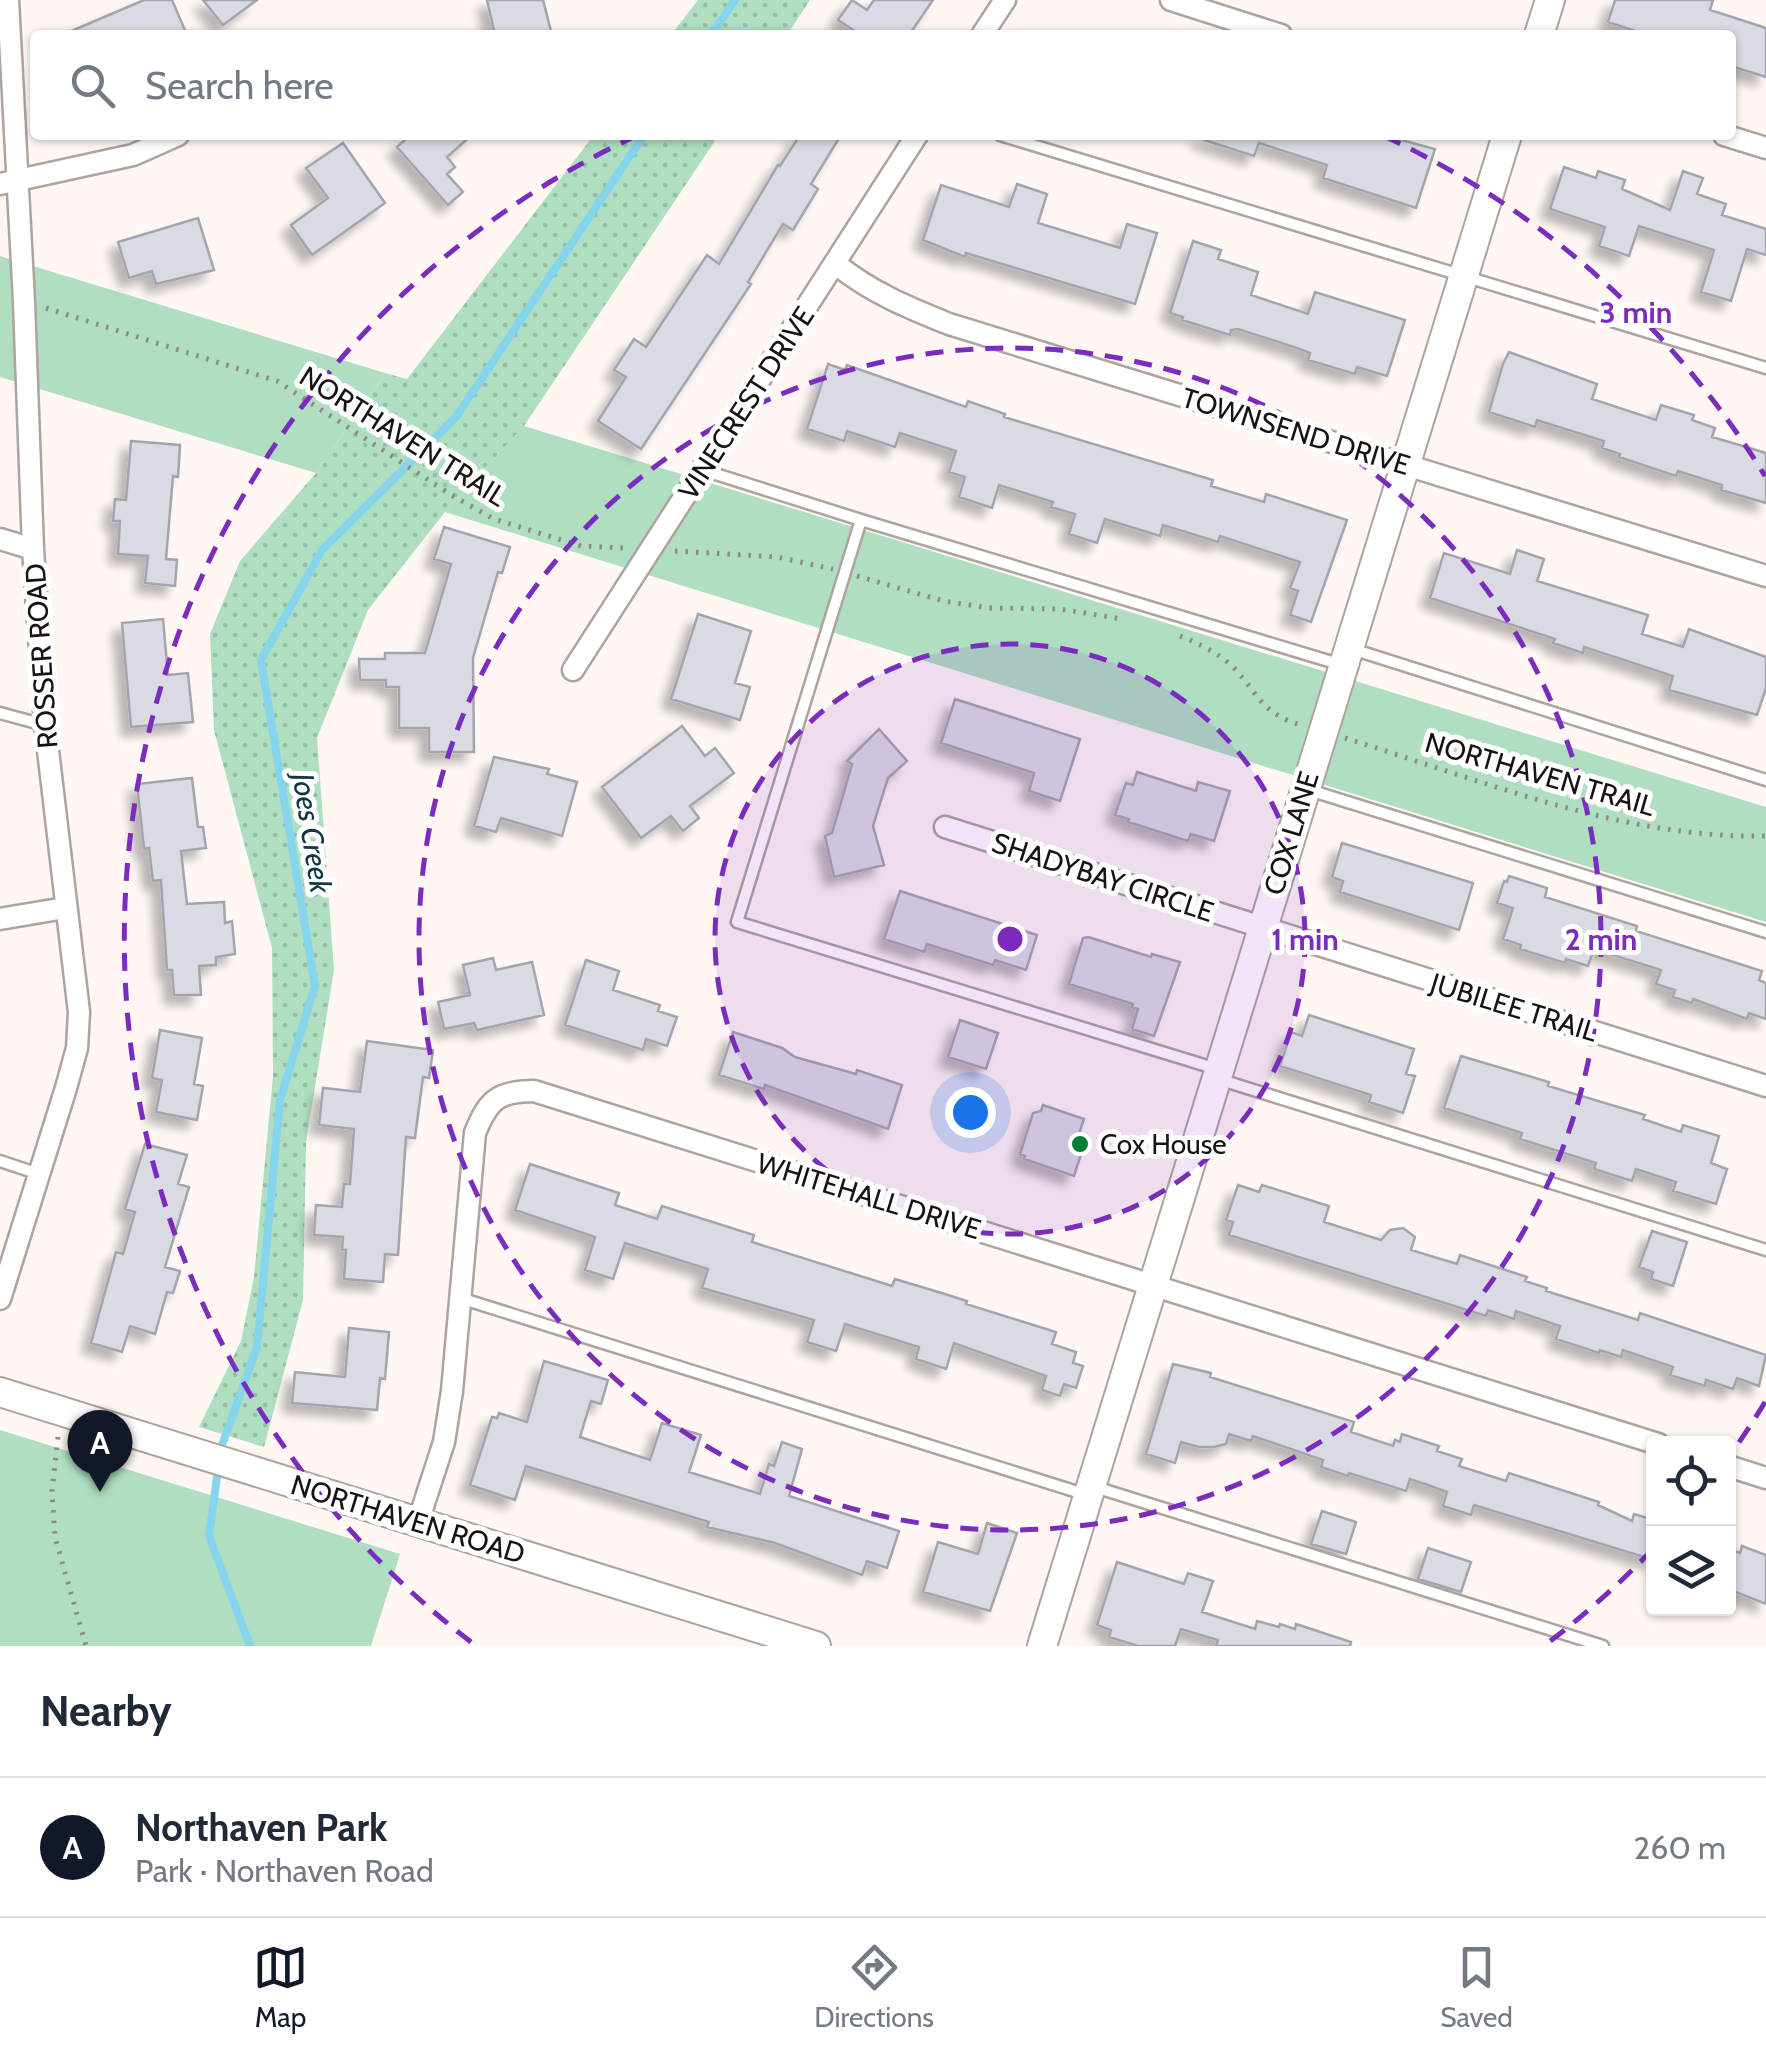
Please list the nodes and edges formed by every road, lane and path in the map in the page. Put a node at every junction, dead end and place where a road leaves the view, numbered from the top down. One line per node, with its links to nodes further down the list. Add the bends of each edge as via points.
1 (8, 0): 14 (street, ROSSER ROAD)
2 (1005, 0): 5 (street)
3 (1171, 0): 6 (street)
4 (1550, 0): 7 (street)
5 (985, 30)
6 (1264, 30)
7 (1540, 30)
8 (1736, 139): 13 (street)
9 (167, 140): 14 (street, via 133,155)
10 (914, 140): 15 (street, VINECREST DRIVE)
11 (1017, 140): 16 (lane)
12 (1505, 140): 16 (street, COX LANE)
13 (1766, 148)
14 (8, 182): 17 (street, ROSSER ROAD)
15 (836, 264): 19 (street, TOWNSEND DRIVE, via 898,304 949,324); 20 (street, VINECREST DRIVE)
16 (1464, 275): 18 (lane); 19 (street, COX LANE)
17 (24, 302): 23 (street, ROSSER ROAD); 24 (path, NORTHAVEN TRAIL, via 254,372 494,519 581,546)
18 (1766, 368)
19 (1406, 464): 26 (street, TOWNSEND DRIVE); 29 (street, COX LANE)
20 (702, 470): 21 (lane); 24 (street, VINECREST DRIVE)
21 (861, 520): 25 (lane); 29 (lane)
22 (0, 539): 23 (street)
23 (33, 549): 33 (street, ROSSER ROAD)
24 (650, 550): 25 (path, NORTHAVEN TRAIL, via 777,557); 30 (street, VINECREST DRIVE)
25 (844, 572): 27 (path, NORTHAVEN TRAIL, via 944,602); 43 (lane, via 738,922)
26 (1766, 576)
27 (1129, 620)
28 (1168, 632): 32 (path, via 1207,647 1274,716)
29 (1346, 657): 35 (lane); 36 (street, COX LANE)
30 (573, 670)
31 (0, 713): 33 (lane)
32 (1292, 722)
33 (45, 725): 39 (street, ROSSER ROAD)
34 (1364, 744): 38 (path, NORTHAVEN TRAIL, via 1613,820 1690,834)
35 (1766, 780)
36 (1304, 788): 41 (street, COX LANE); 42 (lane)
37 (945, 827): 41 (street, SHADYBAY CIRCLE)
38 (1766, 836)
39 (65, 908): 40 (street); 46 (street, ROSSER ROAD, via 76,978 76,1048)
40 (0, 919)
41 (1261, 928): 43 (street, COX LANE); 44 (street, JUBILEE TRAIL)
42 (1766, 932)
43 (1216, 1074): 47 (lane); 48 (street, COX LANE)
44 (1766, 1086)
45 (0, 1162): 46 (lane)
46 (39, 1174): 50 (street, ROSSER ROAD)
47 (1766, 1250)
48 (1151, 1284): 49 (street, WHITEHALL DRIVE, via 534,1090 514,1090 485,1109 475,1134); 53 (street, WHITEHALL DRIVE); 56 (street, COX LANE)
49 (460, 1298): 56 (lane); 57 (street, WHITEHALL DRIVE, via 444,1442)
50 (0, 1299)
51 (0, 1392): 57 (street, NORTHAVEN ROAD)
52 (58, 1437): 58 (path, via 54,1537)
53 (1646, 1440)
54 (1736, 1469): 55 (street)
55 (1766, 1478)
56 (1088, 1490): 60 (street, COX LANE); 61 (lane)
57 (418, 1522): 59 (street, NORTHAVEN ROAD)
58 (86, 1646)
59 (816, 1646)
60 (1042, 1646)
61 (1603, 1646)

